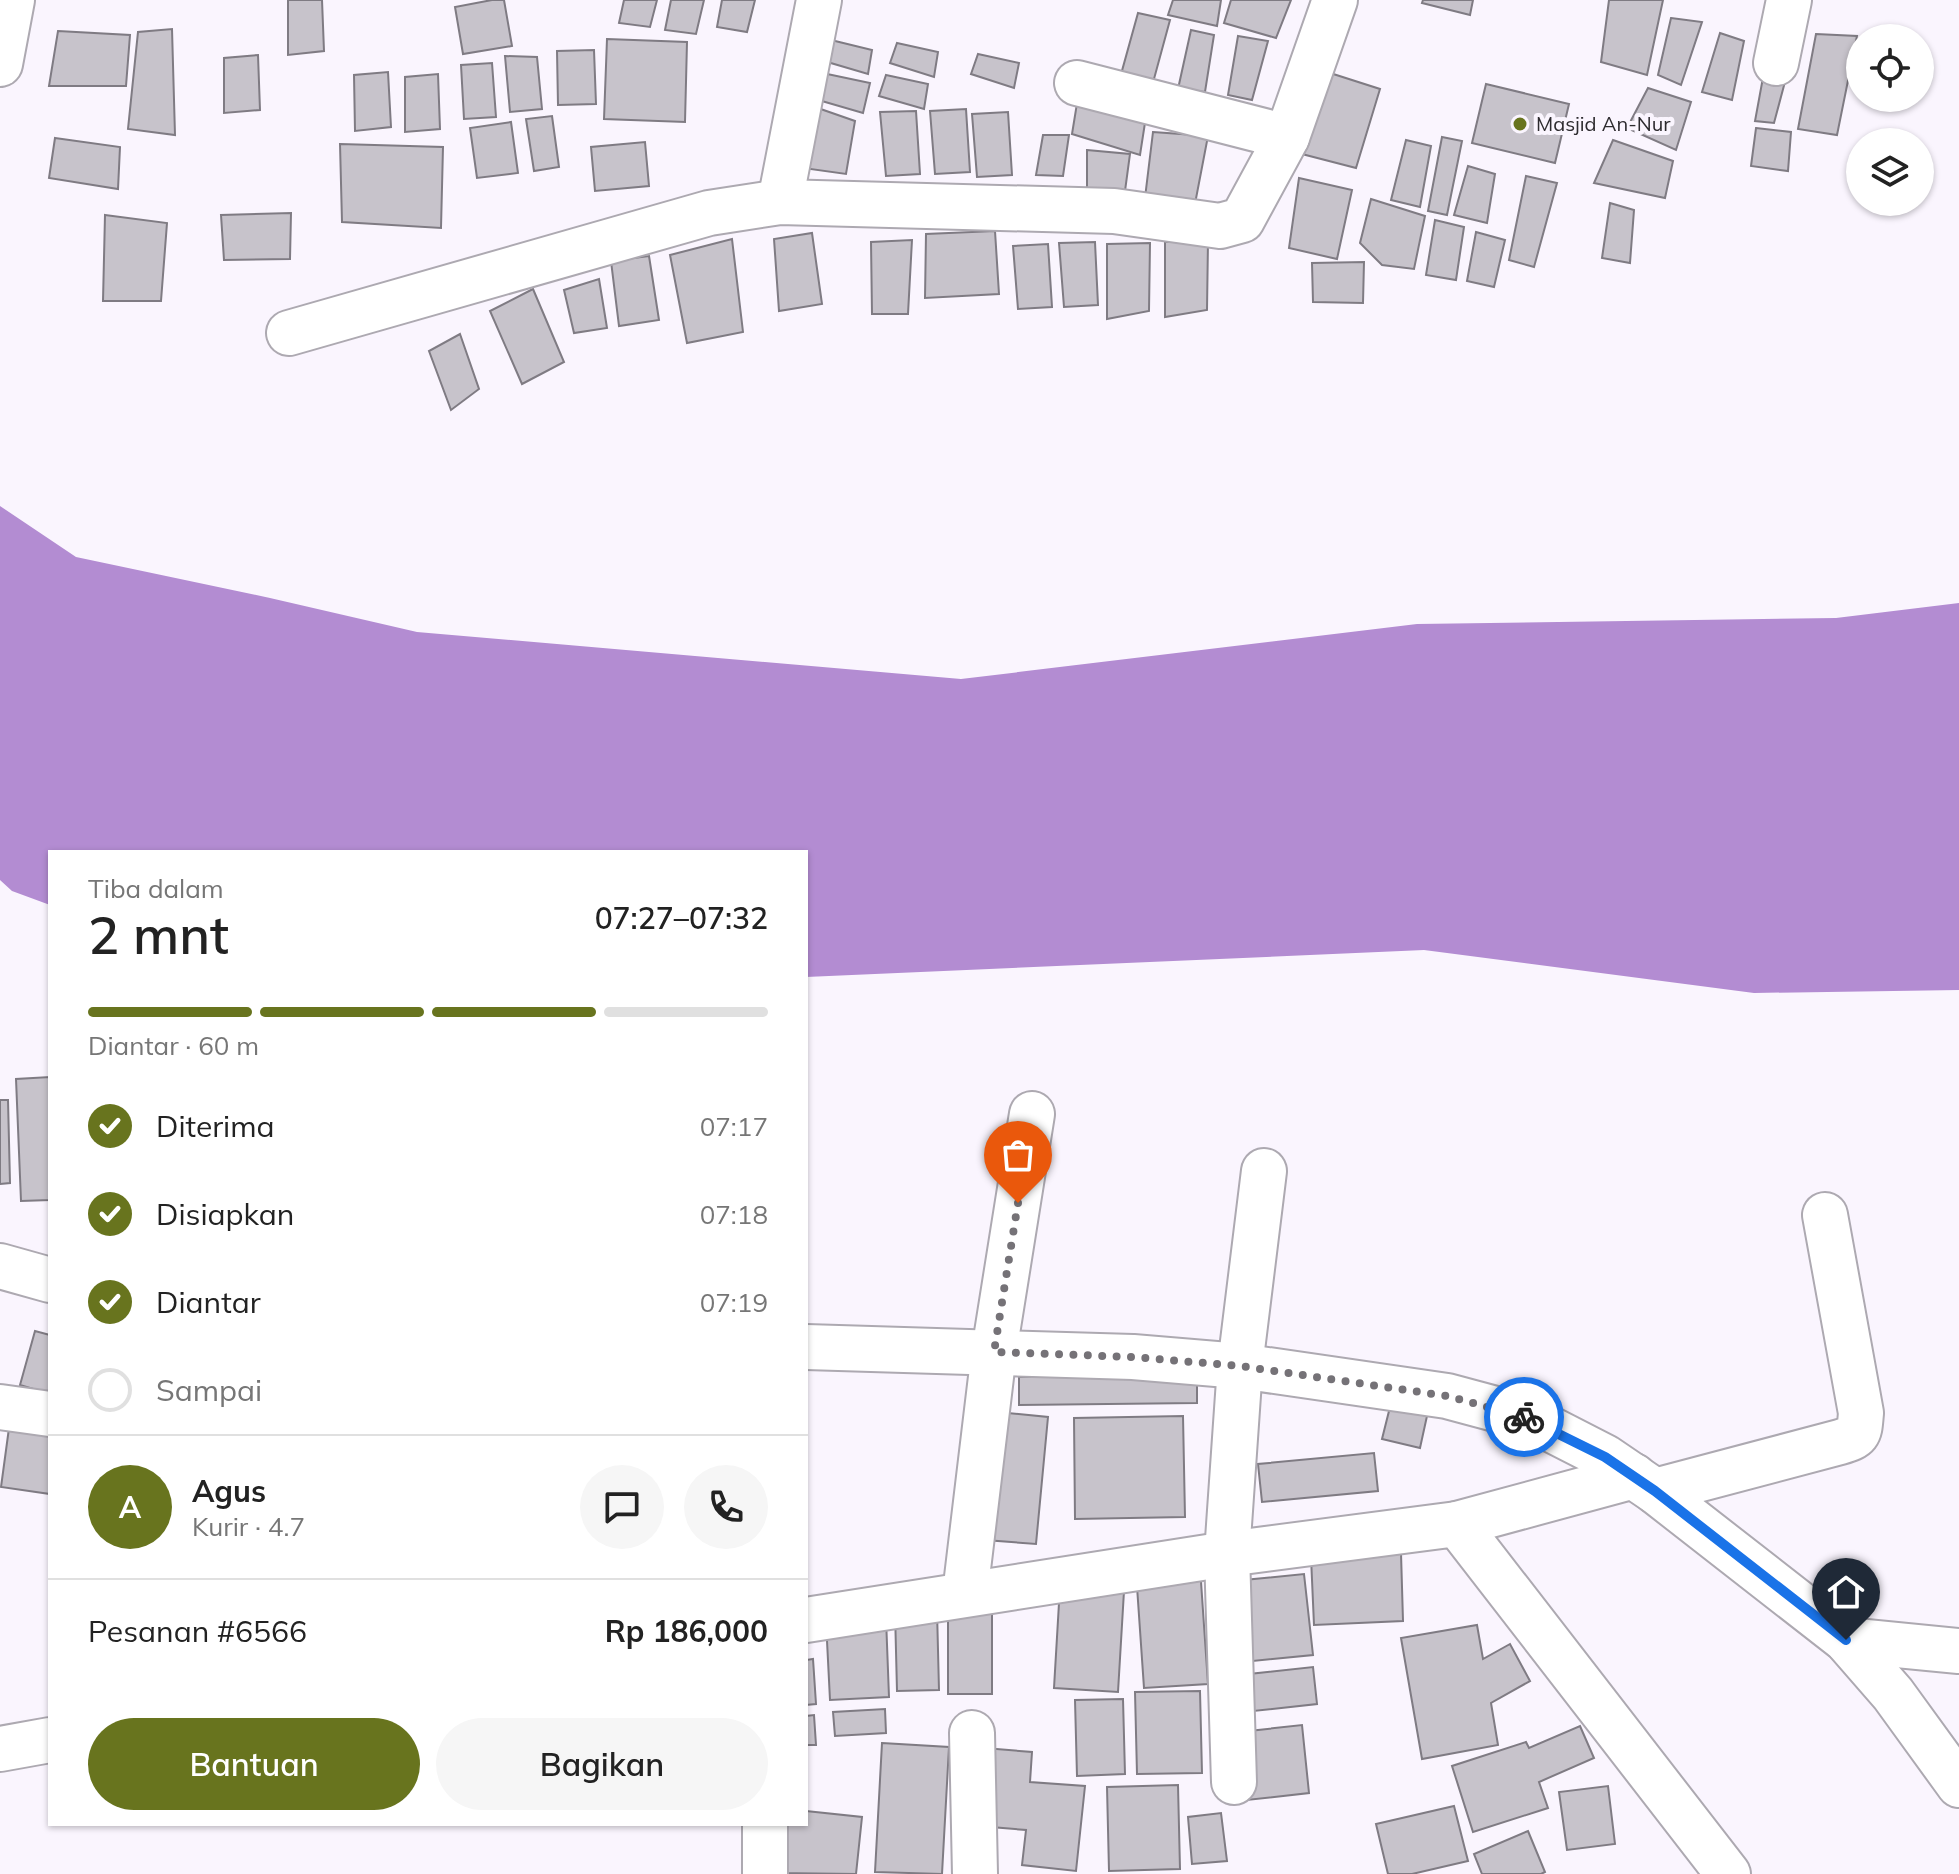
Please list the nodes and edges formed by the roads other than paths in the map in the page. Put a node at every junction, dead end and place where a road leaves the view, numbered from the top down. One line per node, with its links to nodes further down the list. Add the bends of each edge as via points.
1 (12, 0): 6 (street)
2 (819, 0): 9 (street)
3 (1335, 0): 8 (street)
4 (1789, 0): 5 (street)
5 (1776, 63)
6 (0, 64)
7 (1077, 83): 8 (street)
8 (1287, 137): 9 (street, via 1242,220 1220,226 1114,211)
9 (780, 202): 10 (street, via 709,213)
10 (289, 333)
11 (1032, 1114): 17 (street)
12 (1264, 1171): 18 (street)
13 (1825, 1215): 21 (street, via 1861,1413 1859,1434)
14 (0, 1266): 15 (street)
15 (48, 1279)
16 (808, 1347): 17 (street)
17 (994, 1352): 18 (street); 24 (street)
18 (1240, 1366): 21 (street, via 1447,1396 1529,1418); 23 (street)
19 (0, 1407): 20 (street)
20 (48, 1414)
21 (1645, 1484): 22 (street); 26 (street)
22 (1457, 1524): 23 (street); 36 (street)
23 (1227, 1554): 24 (street); 31 (street)
24 (965, 1594): 25 (street)
25 (808, 1620)
26 (1846, 1640): 27 (street); 32 (street)
27 (1959, 1651)
28 (972, 1733): 35 (street)
29 (48, 1740): 30 (street)
30 (0, 1749)
31 (1234, 1782)
32 (1959, 1785)
33 (765, 1826): 34 (street)
34 (765, 1874)
35 (975, 1874)
36 (1728, 1874)

